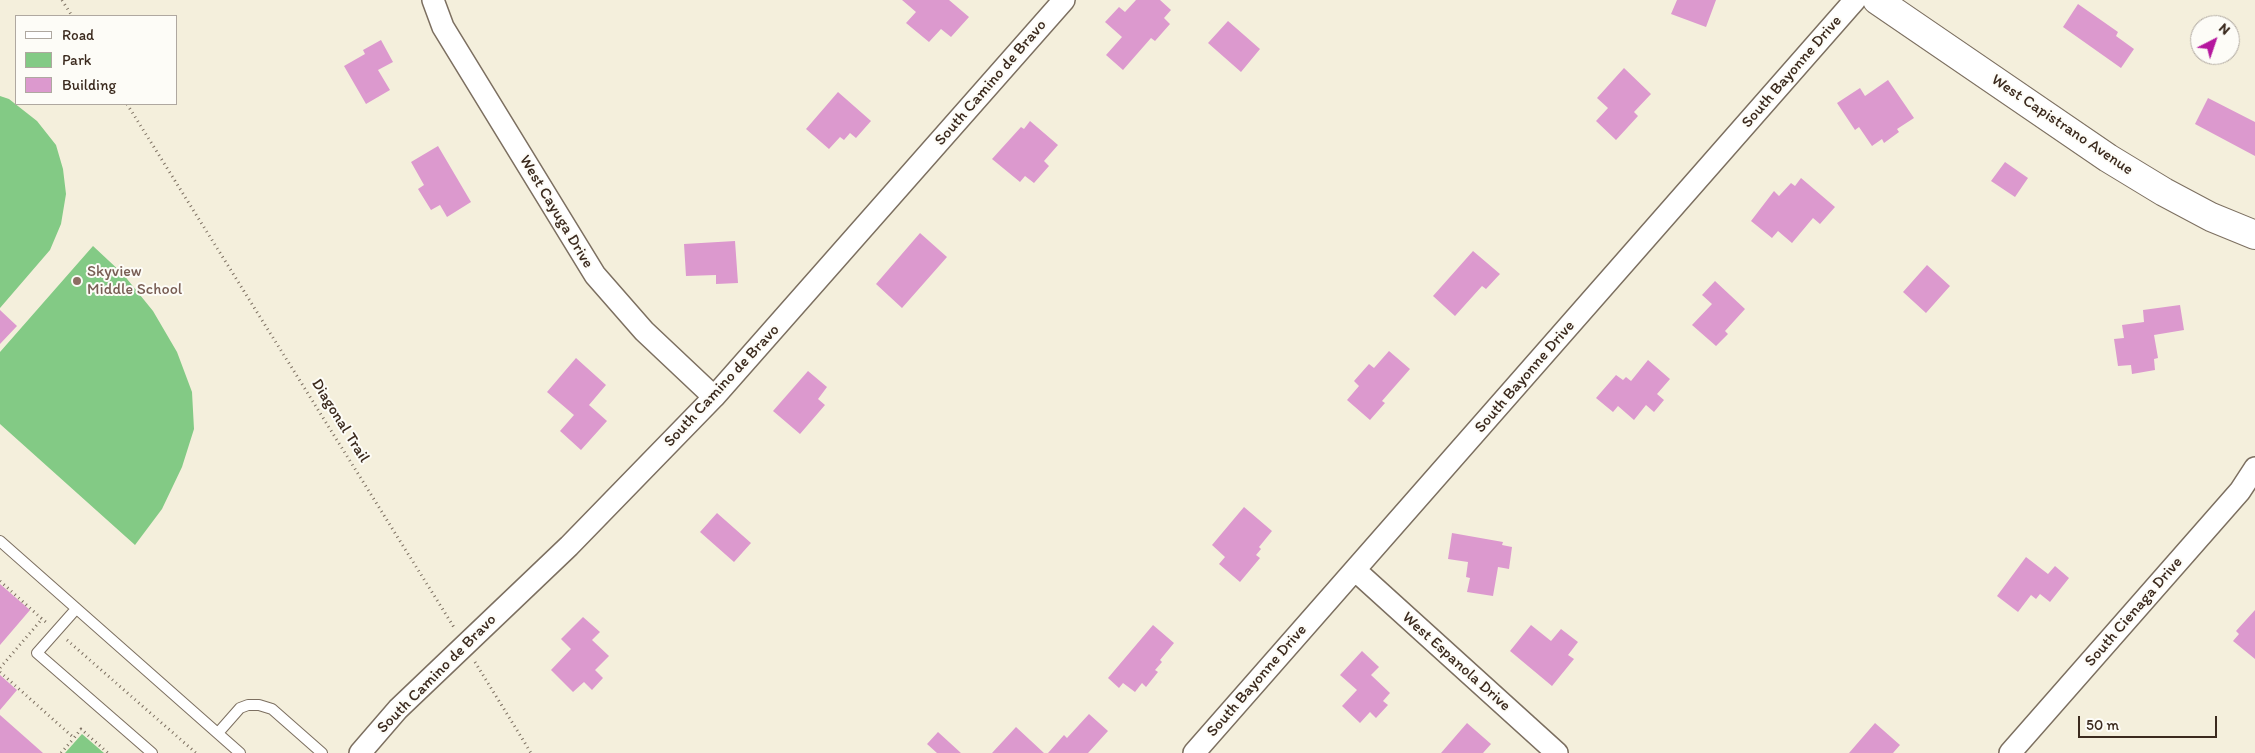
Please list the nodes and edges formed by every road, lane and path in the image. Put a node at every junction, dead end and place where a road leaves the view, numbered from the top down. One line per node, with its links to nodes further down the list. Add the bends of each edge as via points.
1 (62, 0): 6 (path)
2 (433, 0): 9 (street, West Cayuga Drive, via 443,27 595,275 644,331)
3 (1064, 0): 9 (street, South Camino de Bravo)
4 (1855, 0): 12 (street, South Bayonne Drive)
5 (1877, 0): 8 (street, West Capistrano Avenue, via 2108,158 2211,217)
6 (71, 15)
7 (128, 105): 16 (path, Diagonal Trail)
8 (2255, 235)
9 (714, 397): 16 (street, South Camino de Bravo, via 569,546)
10 (2255, 468): 31 (street, South Cienaga Drive, via 2240,491)
11 (0, 541): 14 (lane)
12 (1355, 570): 29 (street, South Bayonne Drive); 30 (street, West Espanola Drive)
13 (0, 581): 17 (path, via 42,619)
14 (76, 609): 19 (lane); 23 (lane, via 37,653)
15 (65, 639): 24 (path)
16 (464, 644): 27 (street, South Camino de Bravo, via 398,709); 28 (path, Diagonal Trail)
17 (0, 668)
18 (0, 672): 20 (path)
19 (218, 733): 25 (lane); 26 (lane, via 240,708 259,705 272,709)
20 (74, 738): 21 (path); 22 (path, via 81,729)
21 (61, 753)
22 (108, 753)
23 (152, 753)
24 (196, 753)
25 (240, 753)
26 (322, 753)
27 (360, 753)
28 (531, 753)
29 (1194, 753)
30 (1557, 753)
31 (2010, 753)

